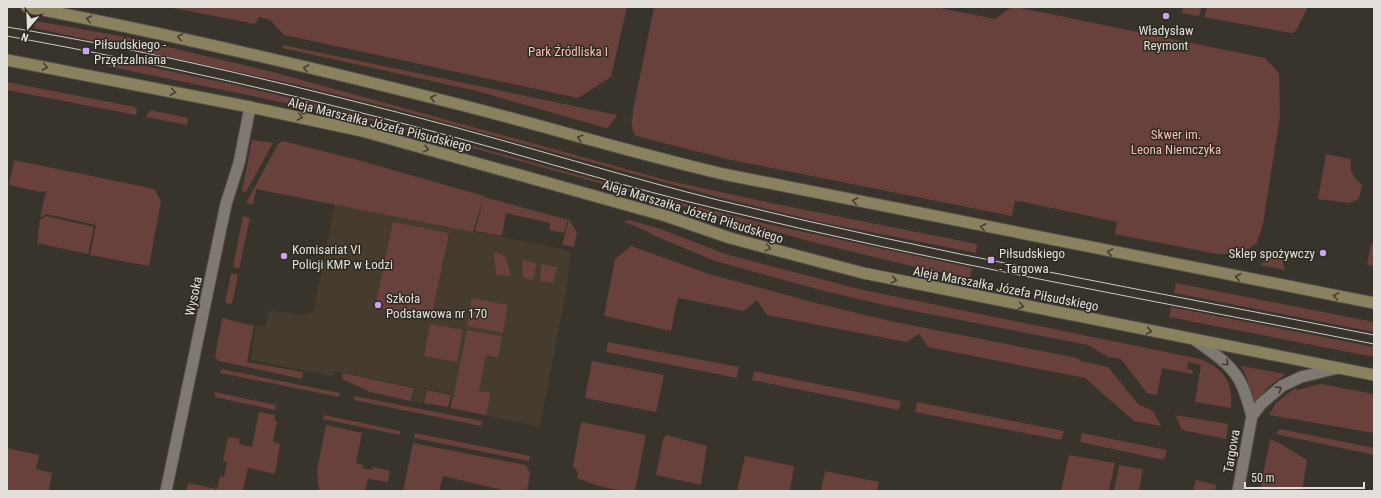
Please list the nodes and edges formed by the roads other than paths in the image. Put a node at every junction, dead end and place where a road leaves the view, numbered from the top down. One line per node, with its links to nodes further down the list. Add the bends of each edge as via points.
1 (27, 7): 4 (main road, one-way to 1, via 723,174 470,107 272,59 128,26)
2 (7, 60): 3 (main road, Aleja Marszałka Józefa Piłsudskiego, one-way to 3)
3 (250, 107): 5 (main road, Aleja Marszałka Józefa Piłsudskiego, one-way to 5, via 362,131 666,216 730,238 863,273); 9 (street, Wysoka, via 239,163 226,204)
4 (1374, 303)
5 (1194, 340): 6 (main road, Aleja Marszałka Józefa Piłsudskiego); 8 (street, Targowa, one-way to 8, via 1226,362 1234,371 1243,387)
6 (1338, 368): 7 (main road, Aleja Marszałka Józefa Piłsudskiego); 8 (street, Targowa, one-way to 6, via 1270,395 1282,386 1301,377)
7 (1374, 375)
8 (1252, 416): 10 (street, Targowa)
9 (166, 491)
10 (1238, 491)

